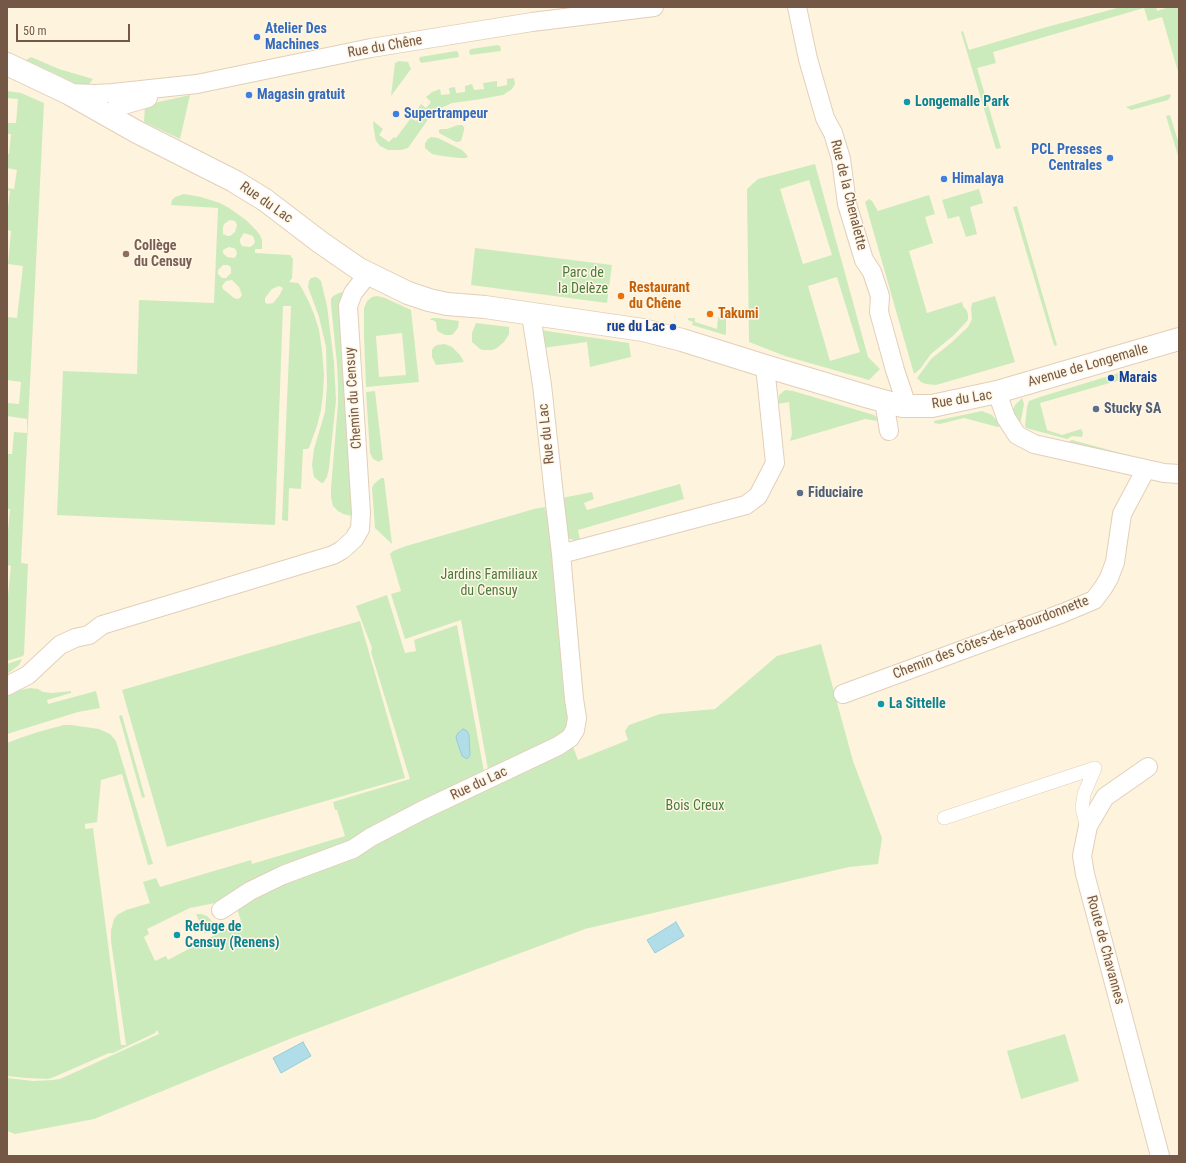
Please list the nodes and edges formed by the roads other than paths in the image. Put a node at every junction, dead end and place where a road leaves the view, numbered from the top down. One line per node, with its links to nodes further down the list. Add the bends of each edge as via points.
1 (654, 7): 4 (street, Rue du Chêne, via 371,48)
2 (797, 7): 12 (street, Rue de la Chenalette, via 808,59 825,118 841,159 847,204 864,260 872,272 880,296 879,312 895,370)
3 (7, 64): 5 (street, Rue du Lac)
4 (197, 84): 5 (street, Rue du Chêne, via 113,93); 6 (street, via 117,107 115,114)
5 (68, 93): 6 (street, Rue du Lac)
6 (122, 123): 7 (street, Rue du Lac, via 258,194 320,242)
7 (368, 274): 8 (street, Rue du Lac, via 429,300); 16 (street, Chemin du Censuy, via 353,293 348,306 361,513 360,529 350,544 333,555 102,625 89,635 60,645 28,675)
8 (531, 314): 10 (street, Rue du Lac, via 643,330); 15 (street, Rue du Lac)
9 (1179, 339): 11 (street, Avenue de Longemalle)
10 (765, 366): 12 (street, Rue du Lac); 15 (street, via 775,463 758,496 746,505)
11 (997, 392): 12 (street, Rue du Lac, via 932,406); 13 (street, Rue du Lac, via 1006,418 1017,436 1034,444)
12 (898, 404)
13 (1146, 469): 14 (street, Rue du Lac); 17 (street, Chemin des Côtes-de-la-Bourdonnette, via 1122,514 1115,562 1104,588 1094,600)
14 (1179, 474)
15 (561, 554): 21 (street, Rue du Lac, via 577,718 575,730 570,738 422,810 353,849 284,874)
16 (7, 686)
17 (843, 694)
18 (1148, 767): 20 (street, Route de Chavannes, via 1105,797)
19 (944, 818): 20 (street, via 1095,768 1084,794 1082,808)
20 (1088, 826): 22 (street, Route de Chavannes, via 1082,856 1085,874)
21 (221, 910)
22 (1160, 1156)

